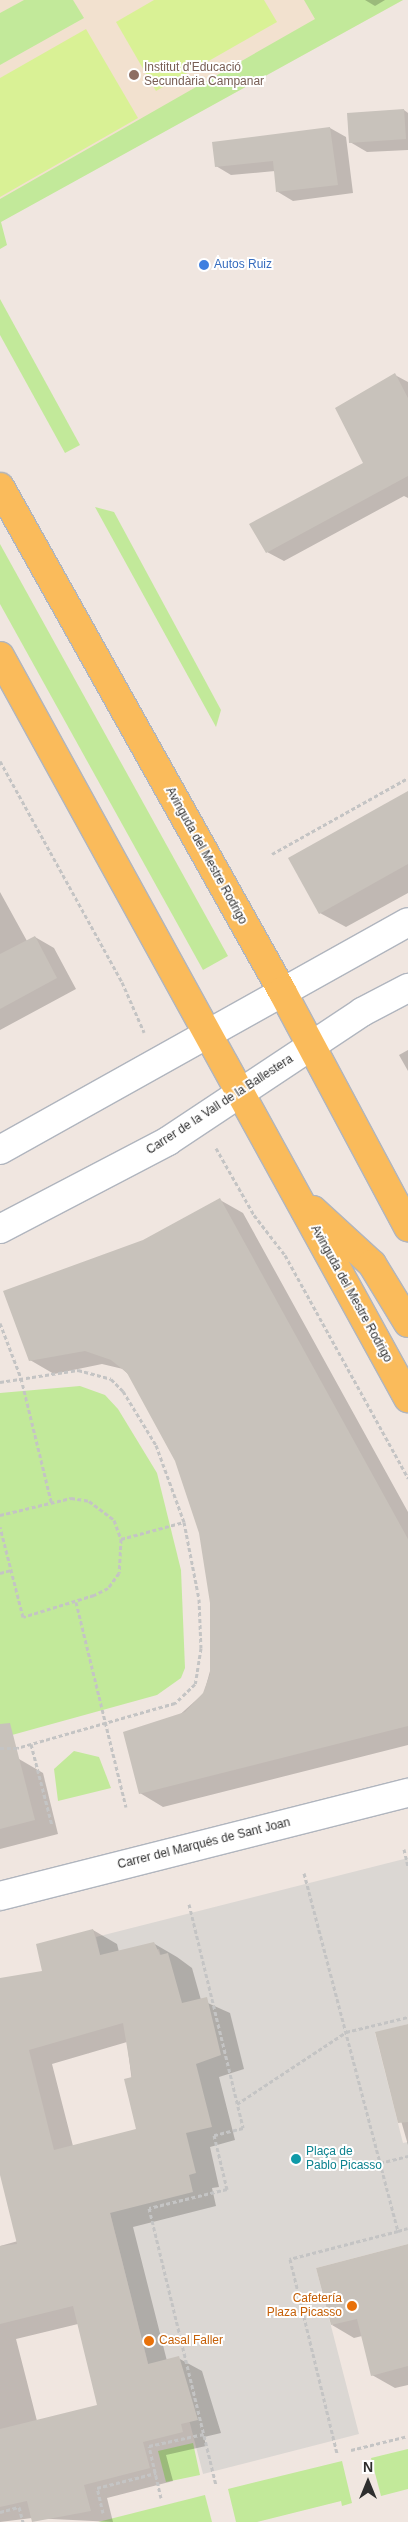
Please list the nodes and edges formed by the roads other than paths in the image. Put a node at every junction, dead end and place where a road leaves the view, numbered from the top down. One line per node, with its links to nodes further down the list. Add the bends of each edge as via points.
1 (0, 487): 5 (main road, Avinguda del Mestre Rodrigo)
2 (0, 656): 6 (main road, Avinguda del Mestre Rodrigo)
3 (408, 922): 5 (street)
4 (408, 988): 7 (street, Carrer de la Vall de la Ballestera)
5 (282, 991): 6 (street); 7 (main road, Avinguda del Mestre Rodrigo)
6 (208, 1034): 8 (main road, Avinguda del Mestre Rodrigo); 9 (street)
7 (309, 1047): 8 (street, Carrer de la Vall de la Ballestera); 11 (main road, Avinguda del Mestre Rodrigo)
8 (241, 1093): 10 (main road, Avinguda del Mestre Rodrigo); 12 (street, Carrer de la Vall de la Ballestera, via 168,1141)
9 (0, 1150)
10 (295, 1191): 13 (main road, Avinguda del Mestre Rodrigo, via 372,1264); 14 (main road, Avinguda del Mestre Rodrigo)
11 (408, 1227)
12 (0, 1229)
13 (408, 1323)
14 (408, 1398)
15 (408, 1793): 16 (street, Carrer del Marqués de Sant Joan)
16 (0, 1896)

